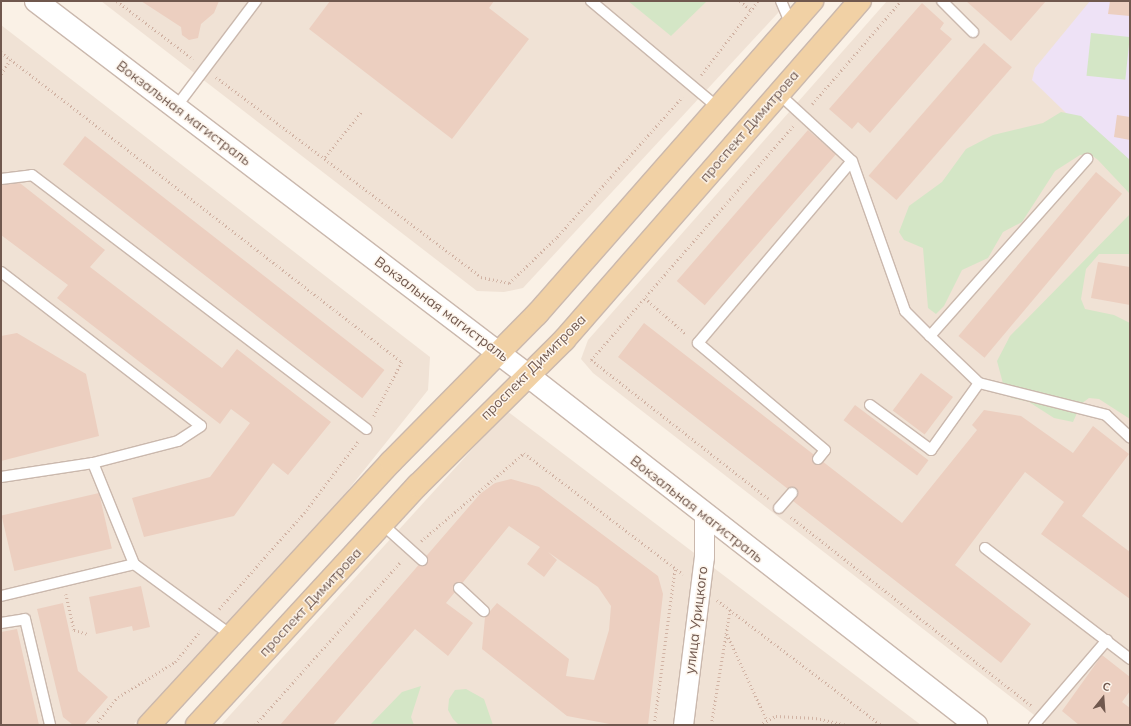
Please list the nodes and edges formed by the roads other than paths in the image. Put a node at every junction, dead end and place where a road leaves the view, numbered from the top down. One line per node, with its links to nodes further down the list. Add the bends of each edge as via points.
1 (36, 1): 12 (main road, Вокзальная магистраль)
2 (256, 1): 12 (lane)
3 (590, 1): 11 (lane)
4 (781, 1): 8 (lane)
5 (812, 1): 8 (main road)
6 (860, 1): 10 (main road, проспект Димитрова)
7 (942, 1): 9 (lane)
8 (791, 24): 11 (main road)
9 (972, 32)
10 (778, 93): 14 (lane); 19 (main road, проспект Димитрова, via 564,340)
11 (716, 106): 18 (main road, via 537,314)
12 (176, 107): 18 (main road, Вокзальная магистраль)
13 (1087, 159): 17 (lane)
14 (852, 161): 17 (lane, via 905,311); 24 (lane, via 698,343 825,450)
15 (1, 179): 22 (lane, via 32,175)
16 (1, 272): 25 (lane, via 201,426 178,441)
17 (930, 336): 20 (lane)
18 (497, 351): 19 (main road, Вокзальная магистраль); 38 (main road)
19 (526, 374): 29 (main road, Вокзальная магистраль); 30 (main road, проспект Димитрова)
20 (979, 383): 21 (lane, via 931,450); 23 (lane, via 1106,415)
21 (870, 405)
22 (367, 429)
23 (1130, 437)
24 (818, 459)
25 (93, 463): 26 (lane); 33 (lane)
26 (1, 477)
27 (792, 493): 28 (lane)
28 (779, 508)
29 (704, 515): 44 (street, улица Урицкого, via 704,557); 45 (main road, Вокзальная магистраль)
30 (382, 524): 32 (lane); 43 (main road, проспект Димитрова)
31 (985, 548): 39 (lane)
32 (422, 560)
33 (134, 564): 35 (lane); 38 (lane)
34 (459, 588): 36 (lane)
35 (1, 596)
36 (484, 611)
37 (1, 623): 41 (lane, via 25,618)
38 (231, 635): 42 (main road)
39 (1107, 640): 40 (lane); 46 (lane)
40 (1130, 659)
41 (50, 725)
42 (149, 725)
43 (197, 725)
44 (683, 725)
45 (976, 725)
46 (1034, 725)

